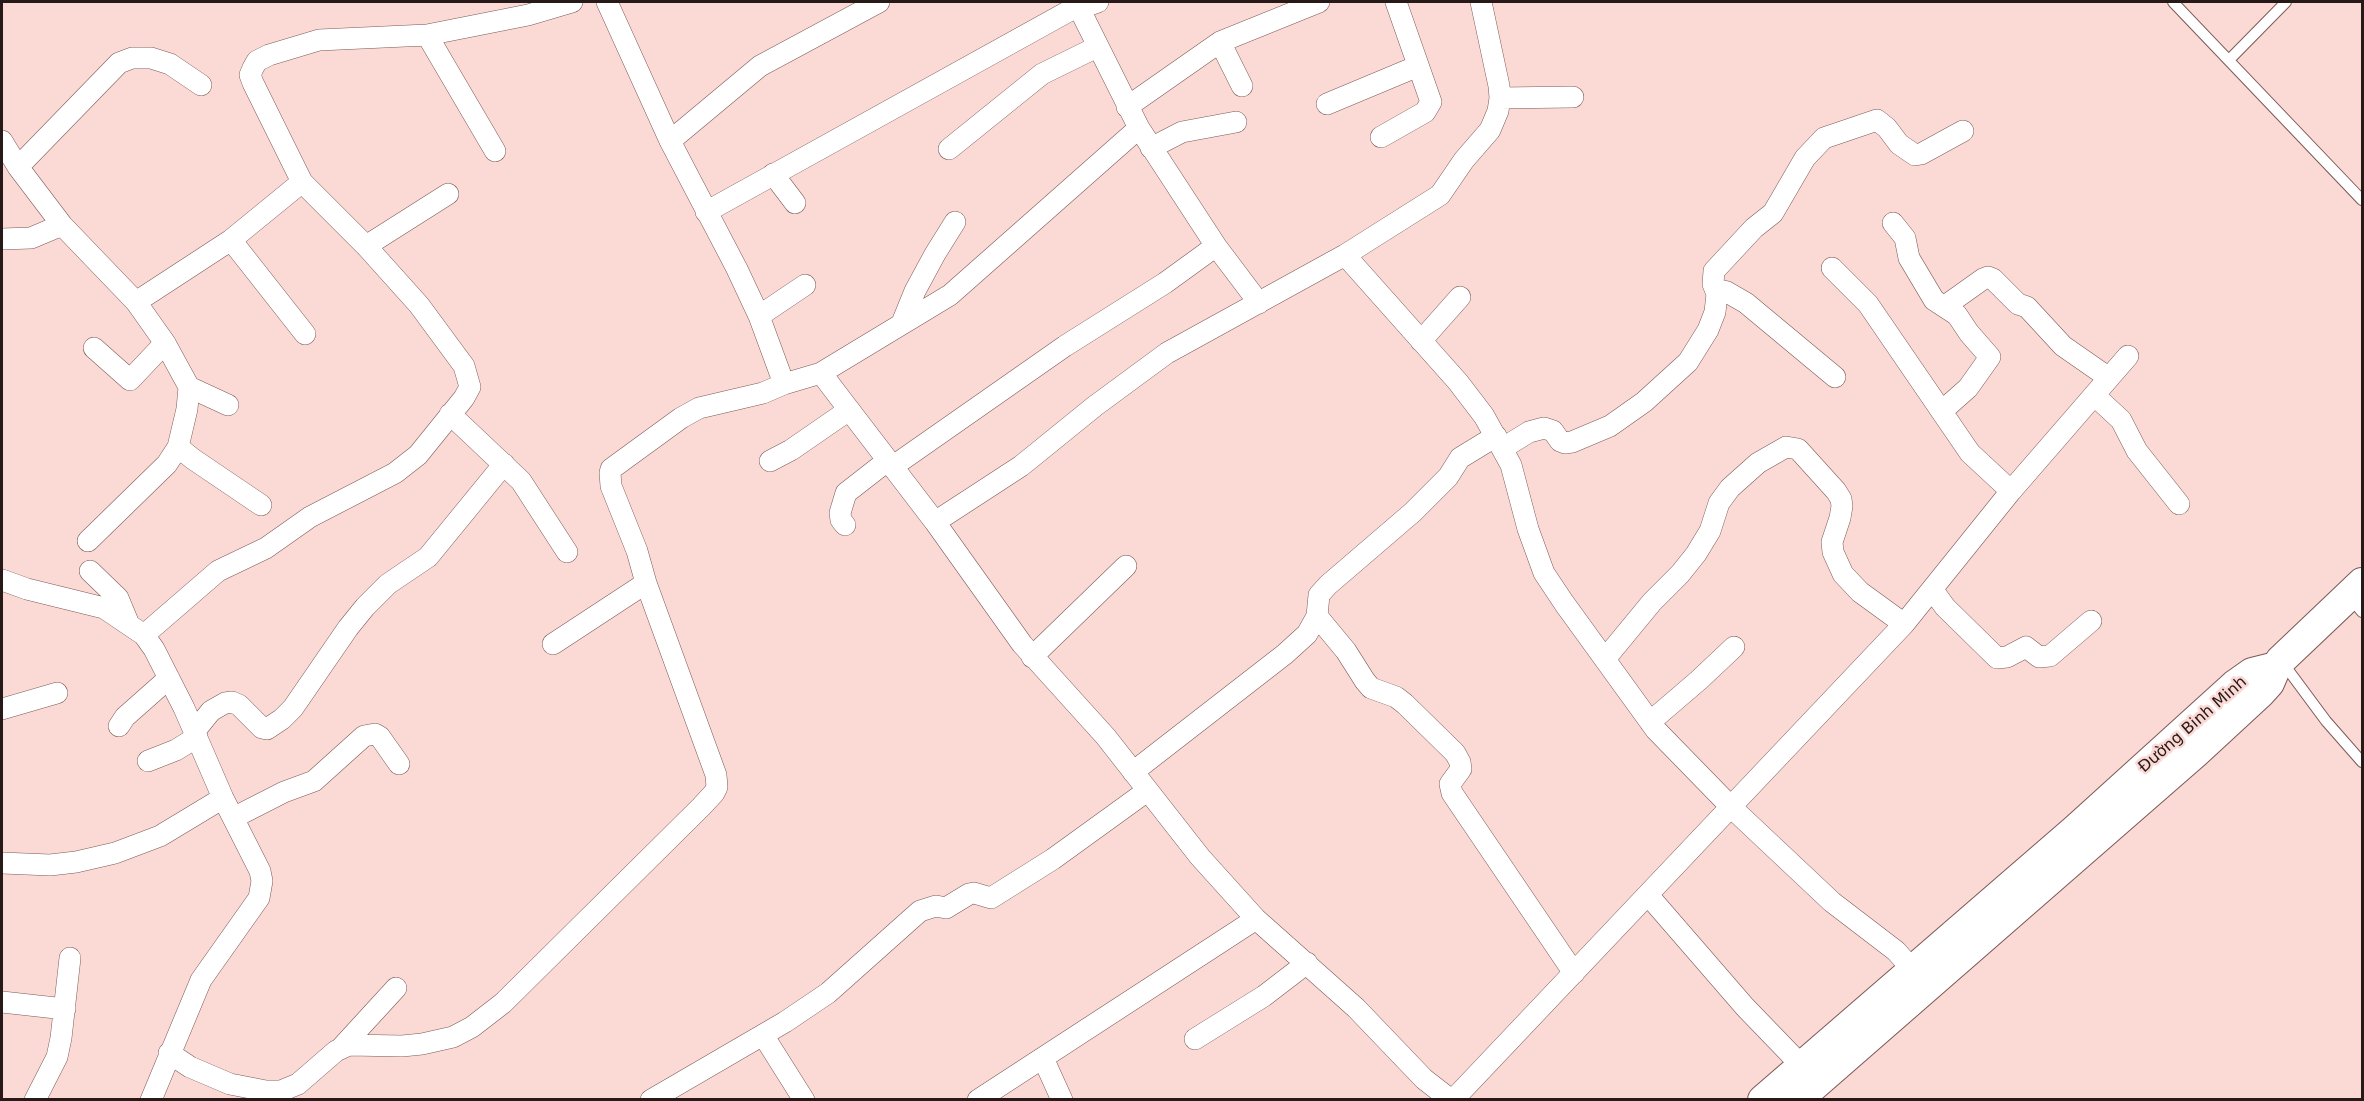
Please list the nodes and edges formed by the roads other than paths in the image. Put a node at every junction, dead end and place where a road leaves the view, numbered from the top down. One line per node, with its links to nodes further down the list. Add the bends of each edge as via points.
1 (607, 2): 26 (street)
2 (879, 2): 26 (street, via 760,66)
3 (1319, 2): 11 (street)
4 (1396, 2): 14 (street)
5 (1481, 2): 18 (street)
6 (2173, 2): 13 (lane)
7 (2286, 2): 13 (lane)
8 (563, 3): 10 (street, via 528,15)
9 (1083, 5): 12 (street); 31 (street)
10 (427, 35): 29 (street); 32 (street, via 319,40 286,48 257,62 250,75 253,83)
11 (1220, 42): 16 (street); 20 (street)
12 (1097, 47): 20 (street); 28 (street, via 1042,74)
13 (2229, 60): 34 (lane)
14 (1418, 66): 19 (street); 24 (street, via 1430,106)
15 (201, 85): 30 (street, via 170,64 151,58 132,58 120,63)
16 (1242, 86)
17 (1573, 97): 18 (street)
18 (1500, 99): 44 (street, via 1490,130 1440,195)
19 (1327, 104)
20 (1127, 107): 22 (street)
21 (1236, 122): 27 (street, via 1182,132)
22 (1139, 128): 27 (street); 53 (street, via 950,295)
23 (1963, 131): 47 (street, via 1915,155 1877,120 1824,138 1805,158 1773,213 1714,272)
24 (1382, 137)
25 (2, 141): 30 (street)
26 (670, 141): 36 (street)
27 (1151, 148): 43 (street)
28 (949, 149)
29 (495, 151)
30 (18, 167): 39 (street)
31 (773, 174): 35 (street); 36 (street)
32 (302, 182): 41 (street); 42 (street)
33 (448, 194): 42 (street)
34 (2362, 200)
35 (795, 203)
36 (706, 212): 52 (street)
37 (955, 222): 53 (street, via 915,291)
38 (1893, 223): 51 (street, via 1905,238 1909,258 1934,300)
39 (62, 225): 40 (street, via 31,238); 49 (street)
40 (2, 239)
41 (231, 240): 49 (street); 54 (street)
42 (366, 246): 68 (street, via 419,305 464,366 470,387)
43 (1216, 246): 50 (street); 74 (street)
44 (1345, 255): 50 (street); 55 (street)
45 (1832, 268): 67 (street, via 1868,304)
46 (805, 285): 52 (street)
47 (1715, 289): 60 (street, via 1746,303); 69 (street, via 1715,312 1696,350 1644,402 1610,426 1572,442 1560,441 1553,431 1544,428)
48 (1460, 297): 55 (street)
49 (136, 302): 56 (street)
50 (1259, 303): 78 (street, via 1167,353 1021,466)
51 (1945, 306): 61 (street, via 1983,279 1993,279 2018,304 2027,307 2062,346); 67 (street, via 1957,315 1990,357 1968,388)
52 (759, 316): 62 (street)
53 (902, 323): 59 (street)
54 (305, 334)
55 (1421, 341): 69 (street, via 1473,400)
56 (165, 343): 57 (street, via 130,380); 63 (street)
57 (94, 348)
58 (2128, 356): 61 (street)
59 (821, 373): 62 (street); 66 (street)
60 (1835, 377)
61 (2109, 378): 64 (street)
62 (784, 384): 85 (street, via 699,408 611,469 611,486)
63 (189, 387): 65 (street); 70 (street)
64 (2094, 395): 75 (street); 76 (street, via 2121,420 2137,451)
65 (228, 405)
66 (849, 410): 71 (street); 74 (street)
67 (1942, 411): 75 (street, via 1970,453)
68 (450, 414): 73 (street); 91 (street, via 418,455 395,473 310,517 266,548 218,571)
69 (1500, 442): 88 (street, via 1460,458 1448,477 1413,512 1328,585 1319,595); 95 (street, via 1511,465 1544,573)
70 (179, 444): 72 (street); 77 (street, via 193,459); 80 (street, via 167,464)
71 (770, 461)
72 (214, 464)
73 (504, 464): 81 (street, via 531,494); 102 (street, via 428,557 388,584 365,607 282,719 262,728 239,705 225,703 211,711)
74 (890, 464): 78 (street); 79 (street, via 846,493 840,513)
75 (2011, 491): 86 (street)
76 (2179, 504)
77 (261, 505)
78 (934, 522): 94 (street)
79 (845, 525)
80 (88, 541)
81 (567, 552)
82 (1126, 566): 94 (street)
83 (90, 571): 91 (street, via 118,598)
84 (2, 580): 91 (street, via 104,609)
85 (646, 583): 92 (street); 124 (street, via 716,775 714,793 609,900 479,1022 453,1037 422,1044)
86 (1932, 589): 89 (street, via 1997,658 2026,646 2039,657 2050,656); 90 (street)
87 (2358, 597): 96 (main road)
88 (1317, 616): 106 (street, via 1307,634 1285,654); 117 (street, via 1371,688 1396,697 1455,753 1461,769 1450,784 1452,793)
89 (2091, 621)
90 (1904, 624): 95 (street, via 1860,592 1843,574 1832,542 1841,499 1798,449 1786,447 1758,463 1730,488 1696,554); 109 (street)
91 (136, 628): 97 (street, via 154,649)
92 (554, 644)
93 (1734, 647): 100 (street)
94 (1032, 657): 106 (street)
95 (1605, 659): 100 (street)
96 (2278, 664): 104 (lane); 116 (main road, Đường Binh Minh, via 2252,673 2235,685); 120 (main road, Đường Binh Minh, via 2260,693 2195,753)
97 (169, 678): 101 (street); 102 (street)
98 (57, 693): 99 (street)
99 (2, 709)
100 (1650, 722): 109 (street)
101 (120, 726)
102 (196, 734): 103 (street, via 176,750); 108 (street)
103 (148, 761)
104 (2362, 762)
105 (399, 764): 110 (street, via 380,737 369,734 314,782 284,792)
106 (1133, 772): 107 (street)
107 (1147, 791): 113 (street); 122 (street, via 991,898 974,893 946,908 936,906 920,911 828,993)
108 (223, 798): 110 (street); 111 (street, via 160,836 115,853 50,865)
109 (1731, 807): 112 (street); 116 (street, via 1832,902 1896,951)
110 (233, 818): 125 (street, via 260,871 259,898 201,980)
111 (2, 862)
112 (1648, 895): 117 (street); 127 (street)
113 (1256, 920): 115 (street); 126 (street)
114 (70, 958): 121 (street)
115 (1307, 963): 123 (street, via 1254,1003); 134 (street, via 1424,1079)
116 (1912, 969): 120 (main road, Đường Binh Minh)
117 (1574, 973): 134 (street)
118 (396, 988): 124 (street)
119 (2, 1002): 121 (street)
120 (1888, 1006): 127 (main road, Đường Binh Minh); 136 (main road, Đường Binh Minh)
121 (65, 1009): 129 (street, via 57,1057)
122 (763, 1035): 128 (street); 131 (street)
123 (1195, 1039)
124 (341, 1048): 125 (street, via 298,1084 281,1091 230,1084)
125 (169, 1053): 130 (street)
126 (1043, 1059): 132 (street); 133 (street)
127 (1801, 1065): 135 (main road, Đường Binh Minh)
128 (661, 1097)
129 (35, 1100)
130 (151, 1100)
131 (804, 1100)
132 (978, 1100)
133 (1062, 1100)
134 (1452, 1100)
135 (1763, 1100)
136 (1797, 1100)

